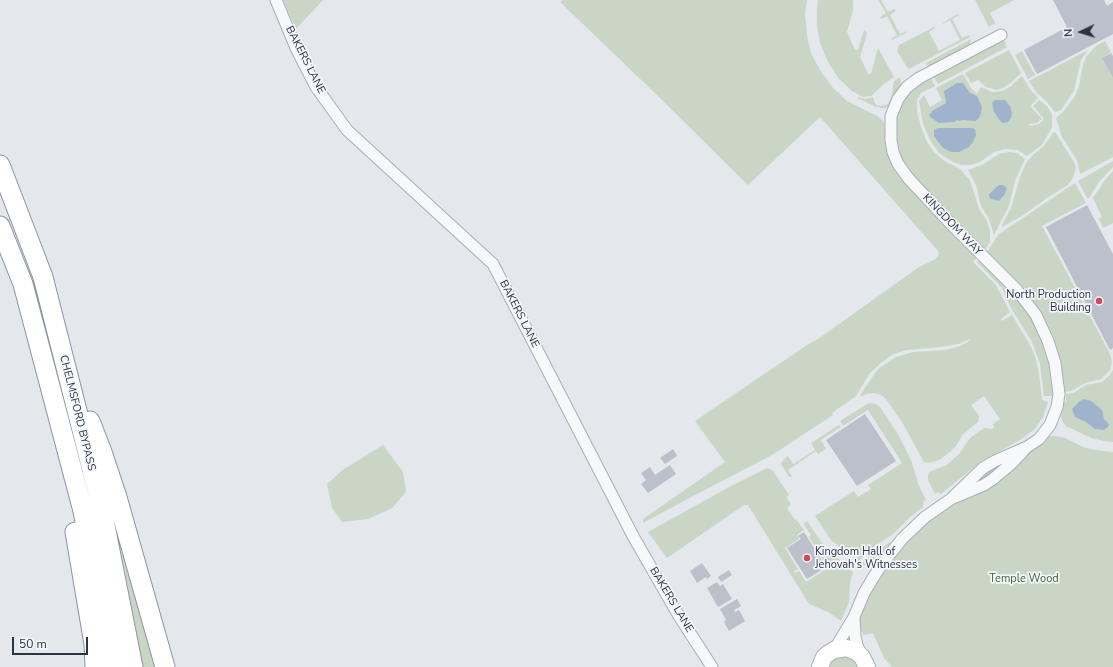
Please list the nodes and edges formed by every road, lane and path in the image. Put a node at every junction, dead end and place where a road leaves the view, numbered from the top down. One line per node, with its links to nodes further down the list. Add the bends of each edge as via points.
1 (276, 0): 15 (street, BAKERS LANE, via 313,80 347,130 493,264 633,536)
2 (1001, 35): 7 (street, KINGDOM WAY, via 910,84 904,90 891,116 890,134 895,157 908,179 1017,290 1033,310 1055,362 1058,403 1048,429 1012,463 984,485 951,499 913,528 873,578)
3 (0, 165): 5 (highway, CHELMSFORD BYPASS, via 43,278)
4 (0, 226): 6 (highway, CHELMSFORD BYPASS, via 23,284)
5 (61, 351): 13 (highway, CHELMSFORD BYPASS, via 101,505); 14 (highway, via 102,452 117,497)
6 (43, 355): 11 (highway, via 94,644); 12 (highway, CHELMSFORD BYPASS, via 84,511)
7 (854, 617): 8 (street, KINGDOM WAY); 9 (street, KINGDOM WAY, via 857,645)
8 (834, 650): 9 (main road, via 847,648 858,653); 10 (main road, via 824,657)
9 (866, 663)
10 (820, 666)
11 (95, 667)
12 (114, 667)
13 (133, 667)
14 (165, 667)
15 (712, 667)

